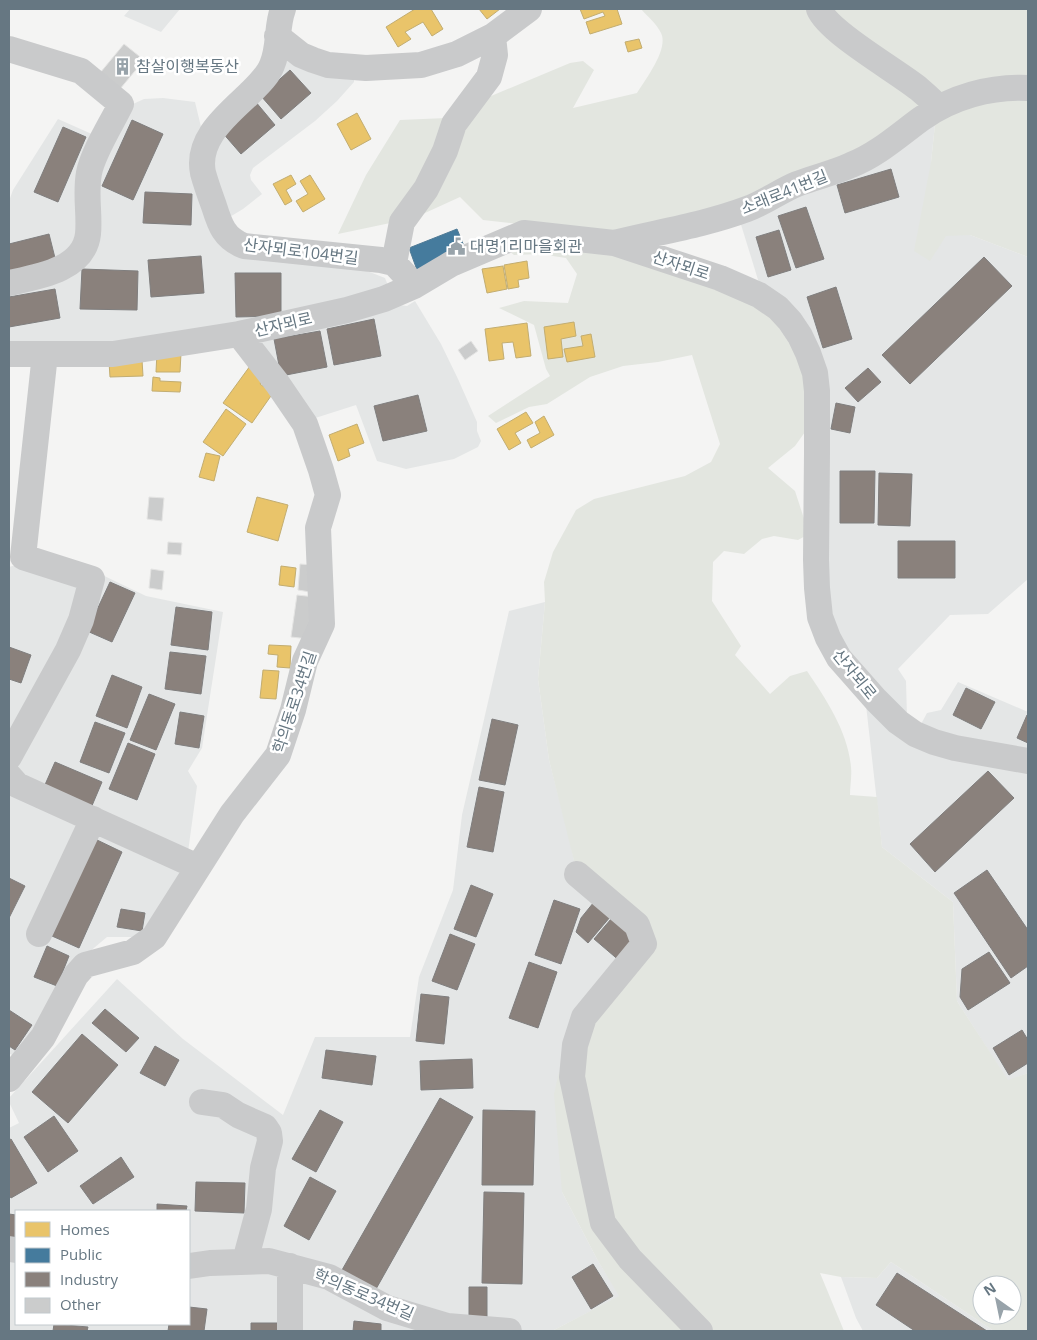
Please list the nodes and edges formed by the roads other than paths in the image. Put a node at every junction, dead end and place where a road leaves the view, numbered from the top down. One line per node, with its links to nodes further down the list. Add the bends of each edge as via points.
1 (283, 9): 4 (street, 산자뫼로104번길)
2 (530, 9): 5 (street)
3 (819, 9): 8 (street, via 847,38 920,89)
4 (277, 36): 5 (street, via 313,60 328,65 366,68 421,66 457,54); 10 (street, 산자뫼로104번길, via 272,66 213,130 202,158 215,211 228,237 244,246)
5 (493, 36): 10 (street, via 495,55 489,78 454,124 426,189 402,222)
6 (9, 49): 11 (street, via 81,71 121,104 90,171 87,186 88,234 79,256 55,271)
7 (1028, 88): 8 (street, 소래로41번길, via 986,90)
8 (939, 108): 9 (street, 소래로41번길, via 853,165 799,183 749,209)
9 (614, 243): 12 (street, 산자뫼로, via 524,232 451,264); 17 (street, 산자뫼로, via 741,286 778,308 790,321 815,373 818,453 816,579 820,617 828,638 839,658 876,700 915,734 956,748)
10 (394, 263): 12 (street)
11 (9, 283)
12 (414, 286): 13 (street, 산자뫼로, via 347,310)
13 (239, 334): 15 (street, 산자뫼로, via 113,354); 20 (street, 학의동로34번길, via 304,424 321,470 328,495 318,528 322,624 305,661 278,755 232,814)
14 (9, 354): 15 (street, 산자뫼로)
15 (44, 354): 16 (street, via 23,557 92,579 81,620 68,650)
16 (9, 757)
17 (1028, 762)
18 (9, 776): 19 (street, via 17,785)
19 (93, 819): 20 (street); 22 (street)
20 (198, 867): 23 (street, 학의동로34번길, via 154,937 133,952 85,965 76,975 43,1037)
21 (576, 874): 30 (street, via 637,925 644,944 584,1017 575,1045 572,1077 603,1223 630,1259)
22 (39, 934)
23 (9, 1079)
24 (202, 1102): 25 (street, via 223,1105 266,1128 269,1133 259,1209)
25 (245, 1262): 26 (street, 학의동로34번길); 27 (street, 학의동로34번길, via 269,1261)
26 (190, 1266)
27 (290, 1266): 28 (street); 29 (street, 학의동로34번길, via 329,1277 388,1308 447,1326)
28 (290, 1331)
29 (509, 1331)
30 (700, 1331)

